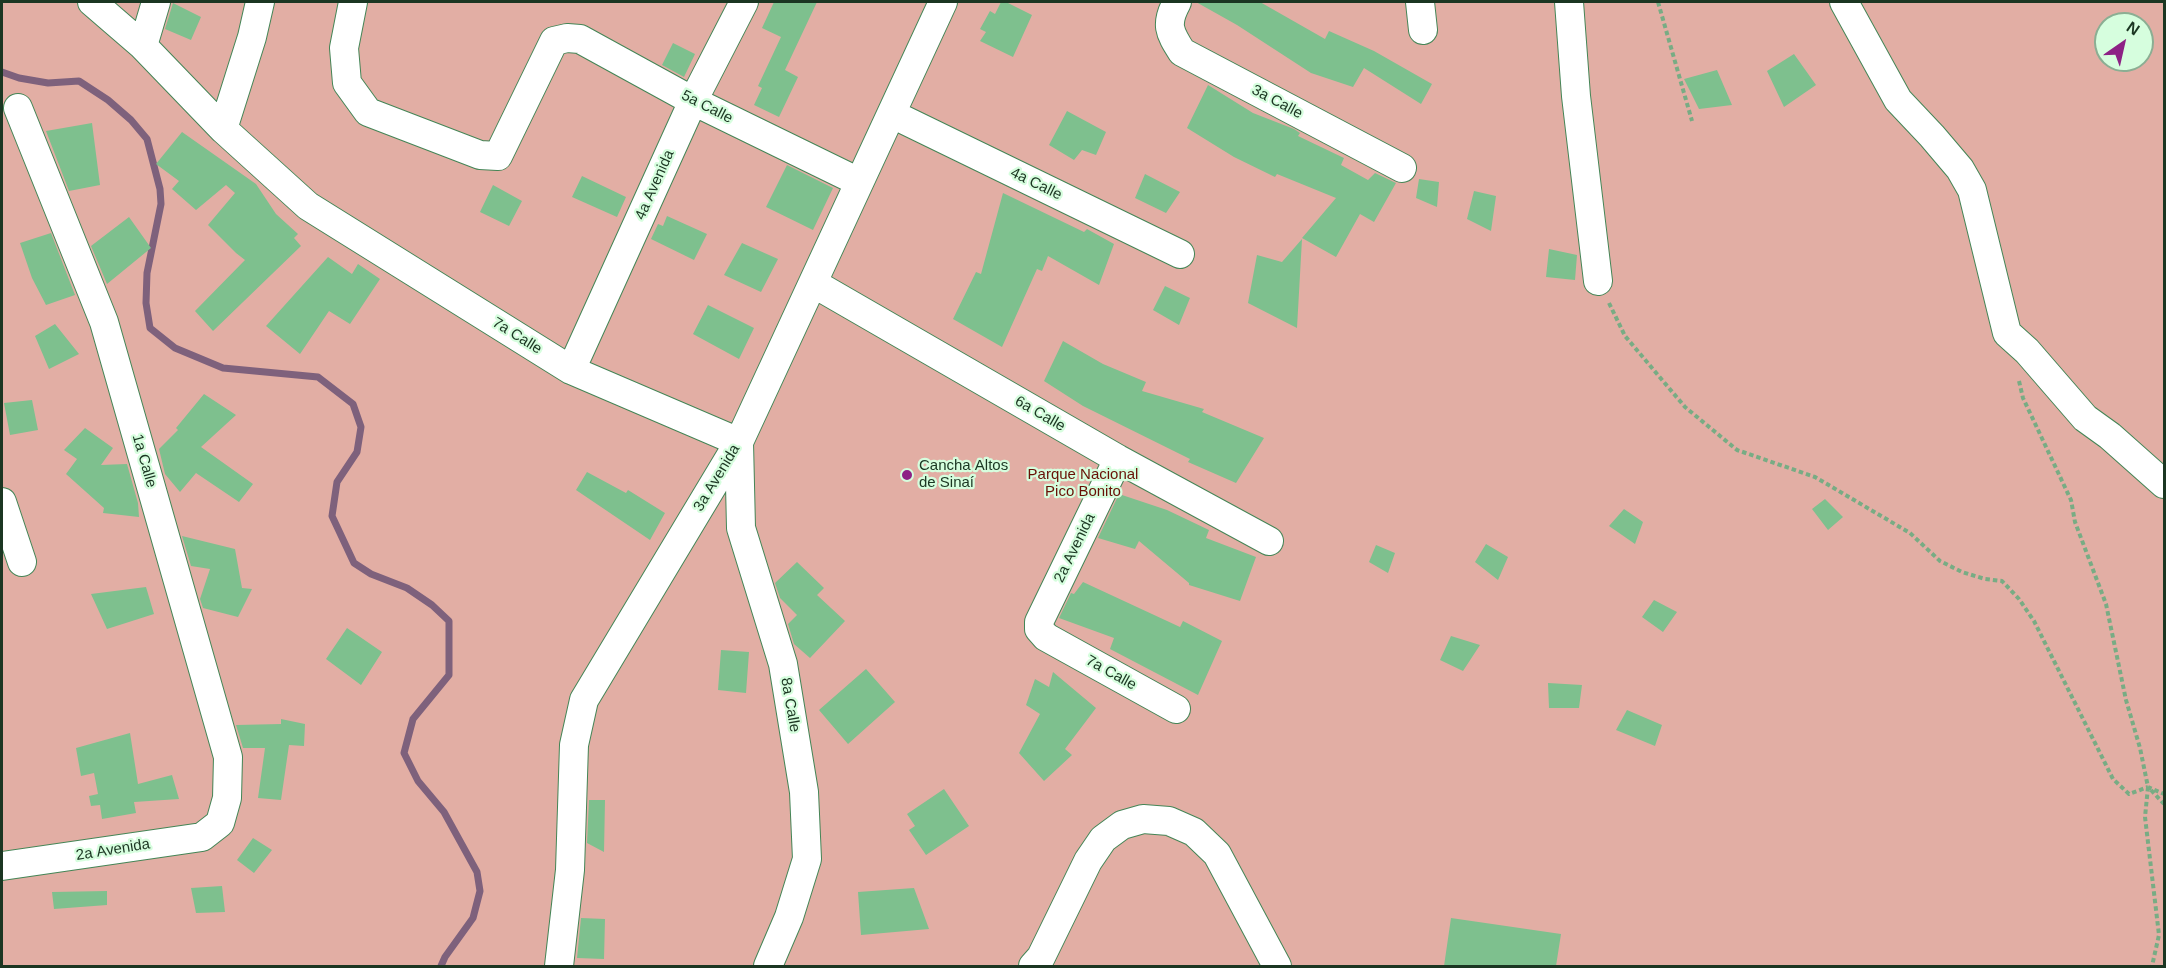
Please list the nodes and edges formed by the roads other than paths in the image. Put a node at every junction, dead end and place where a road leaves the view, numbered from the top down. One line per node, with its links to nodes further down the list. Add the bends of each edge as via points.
1 (92, 2): 12 (street, 7a Calle)
2 (156, 2): 12 (street)
3 (260, 2): 16 (street)
4 (353, 2): 13 (street, 5a Calle, via 344,48 347,83 368,112 480,156 498,156 554,41 580,39)
5 (744, 2): 13 (street, 4a Avenida)
6 (943, 2): 15 (street, 3a Avenida)
7 (1420, 2): 11 (street)
8 (1569, 2): 20 (street)
9 (1844, 2): 25 (street, via 1898,100 1953,161 1972,190 2007,333 2085,418)
10 (1173, 11): 17 (street, 3a Calle, via 1170,34 1182,52)
11 (1423, 30)
12 (143, 46): 16 (street, 7a Calle)
13 (693, 101): 18 (street, 5a Calle); 22 (street, 4a Avenida)
14 (18, 108): 31 (street, 1a Calle, via 104,321 222,734 228,767 227,798)
15 (892, 114): 18 (street, 3a Avenida); 19 (street, 4a Calle)
16 (223, 129): 22 (street, 7a Calle, via 308,206)
17 (1402, 168)
18 (859, 182): 21 (street, 3a Avenida)
19 (1180, 254)
20 (1598, 281)
21 (813, 282): 23 (street, 3a Avenida); 24 (street, 6a Calle)
22 (571, 370): 23 (street, 7a Calle)
23 (739, 442): 33 (street, 3a Avenida, via 584,700 574,745 570,870); 34 (street, 8a Calle, via 741,528 783,664 804,792 807,860)
24 (1118, 459): 27 (street, 6a Calle); 29 (street, 2a Avenida, via 1039,622)
25 (2164, 484)
26 (2, 502): 28 (street)
27 (1269, 541)
28 (22, 562)
29 (1046, 637): 30 (street, 7a Calle)
30 (1176, 710)
31 (220, 824): 32 (street, 2a Avenida, via 202,837)
32 (2, 867)
33 (559, 966)
34 (768, 966)
35 (1033, 966): 36 (street, via 1103,839 1122,825 1143,819 1168,821 1194,832 1216,854)
36 (1277, 966)

